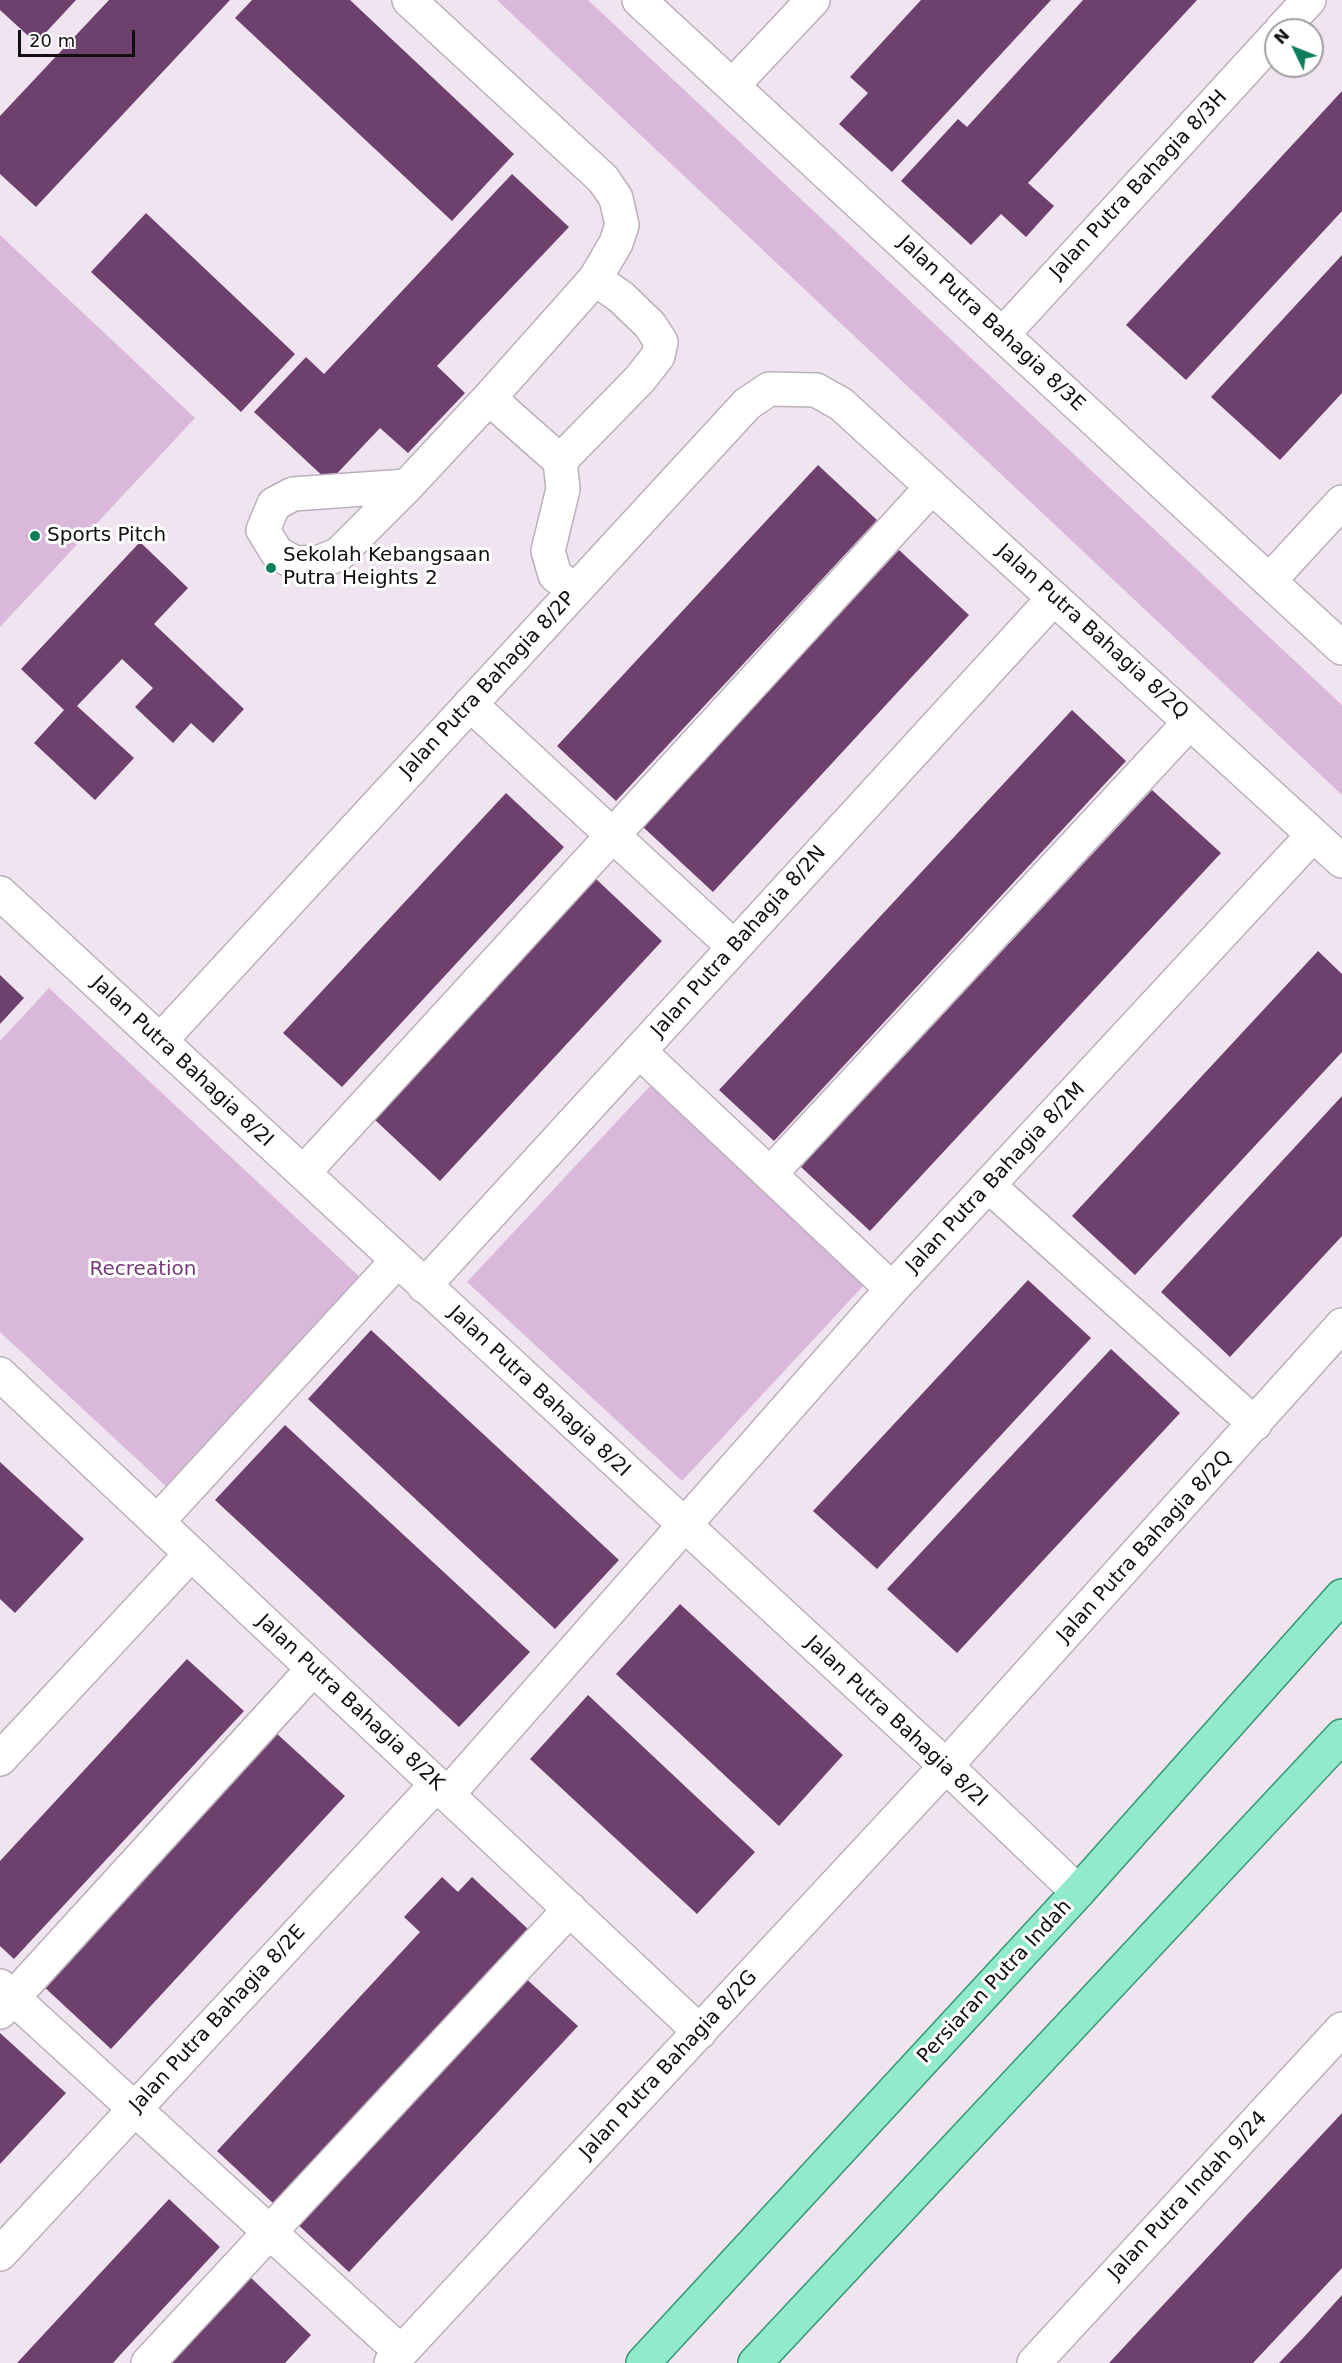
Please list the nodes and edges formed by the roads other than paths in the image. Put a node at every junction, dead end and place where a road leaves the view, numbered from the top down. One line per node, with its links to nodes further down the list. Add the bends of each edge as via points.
1 (409, 0): 8 (street, via 603,179 615,198 622,225)
2 (639, 0): 7 (street, Jalan Putra Bahagia 8/3E)
3 (813, 0): 7 (street)
4 (1309, 0): 5 (street)
5 (1292, 18)
6 (1264, 49): 9 (street, Jalan Putra Bahagia 8/3H)
7 (733, 85): 9 (street, Jalan Putra Bahagia 8/3E)
8 (595, 279): 10 (street); 12 (street, via 621,297 650,325 661,342 658,356 640,379)
9 (1003, 334): 16 (street, Jalan Putra Bahagia 8/3E)
10 (489, 398): 12 (street); 13 (street)
11 (841, 404): 14 (street, Jalan Putra Bahagia 8/2Q); 17 (street, Jalan Putra Bahagia 8/2P, via 816,390 793,388 769,389 747,404)
12 (560, 461): 17 (street, via 563,489 548,551 555,575)
13 (406, 486)
14 (932, 487): 18 (street, Jalan Putra Bahagia 8/2Q); 22 (street)
15 (1342, 502): 16 (street)
16 (1269, 581): 19 (street, Jalan Putra Bahagia 8/3E)
17 (575, 591): 20 (street, Jalan Putra Bahagia 8/2P)
18 (1054, 598): 21 (street, Jalan Putra Bahagia 8/2Q); 26 (street, Jalan Putra Bahagia 8/2N)
19 (1342, 648)
20 (470, 704): 22 (street); 27 (street, Jalan Putra Bahagia 8/2P)
21 (1190, 722): 23 (street, Jalan Putra Bahagia 8/2Q); 30 (street)
22 (612, 834): 26 (street); 29 (street)
23 (1313, 835): 24 (street, Jalan Putra Bahagia 8/2Q); 31 (street, Jalan Putra Bahagia 8/2M)
24 (1342, 861)
25 (0, 893): 27 (street, Jalan Putra Bahagia 8/2I)
26 (734, 947): 28 (street, Jalan Putra Bahagia 8/2N)
27 (160, 1041): 29 (street, Jalan Putra Bahagia 8/2I)
28 (639, 1051): 30 (street); 33 (street, Jalan Putra Bahagia 8/2N)
29 (303, 1173): 32 (street, Jalan Putra Bahagia 8/2I)
30 (770, 1174): 34 (street)
31 (989, 1186): 34 (street, Jalan Putra Bahagia 8/2M); 37 (street)
32 (396, 1261): 33 (street, Jalan Putra Bahagia 8/2I); 38 (street)
33 (424, 1286): 39 (street, Jalan Putra Bahagia 8/2I)
34 (892, 1289): 39 (street, Jalan Putra Bahagia 8/2M)
35 (1342, 1326): 37 (street, Jalan Putra Bahagia 8/2Q)
36 (0, 1374): 38 (street, Jalan Putra Bahagia 8/2K)
37 (1255, 1424): 45 (street, Jalan Putra Bahagia 8/2Q)
38 (157, 1522): 40 (street, Jalan Putra Bahagia 8/2K)
39 (684, 1526): 45 (street, Jalan Putra Bahagia 8/2I); 46 (street, Jalan Putra Bahagia 8/2M)
40 (191, 1554): 42 (street, Jalan Putra Bahagia 8/2K); 44 (street)
41 (1342, 1596): 47 (main road, Persiaran Putra Indah)
42 (314, 1669): 46 (street, Jalan Putra Bahagia 8/2K); 49 (street)
43 (1342, 1736): 58 (main road)
44 (0, 1759)
45 (946, 1766): 47 (street, Jalan Putra Bahagia 8/2I); 51 (street, Jalan Putra Bahagia 8/2G)
46 (442, 1790): 48 (street, Jalan Putra Bahagia 8/2K); 52 (street, Jalan Putra Bahagia 8/2E)
47 (1078, 1892): 57 (main road, Persiaran Putra Indah)
48 (570, 1909): 51 (street, Jalan Putra Bahagia 8/2K); 53 (street)
49 (4, 1999): 52 (street)
50 (1342, 2029): 59 (street, Jalan Putra Indah 9/24)
51 (700, 2032): 55 (street, Jalan Putra Bahagia 8/2G)
52 (134, 2109): 53 (street); 54 (street, Jalan Putra Bahagia 8/2E)
53 (269, 2232): 55 (street); 56 (street)
54 (0, 2254)
55 (396, 2358)
56 (148, 2363)
57 (643, 2363)
58 (755, 2363)
59 (1034, 2363)

